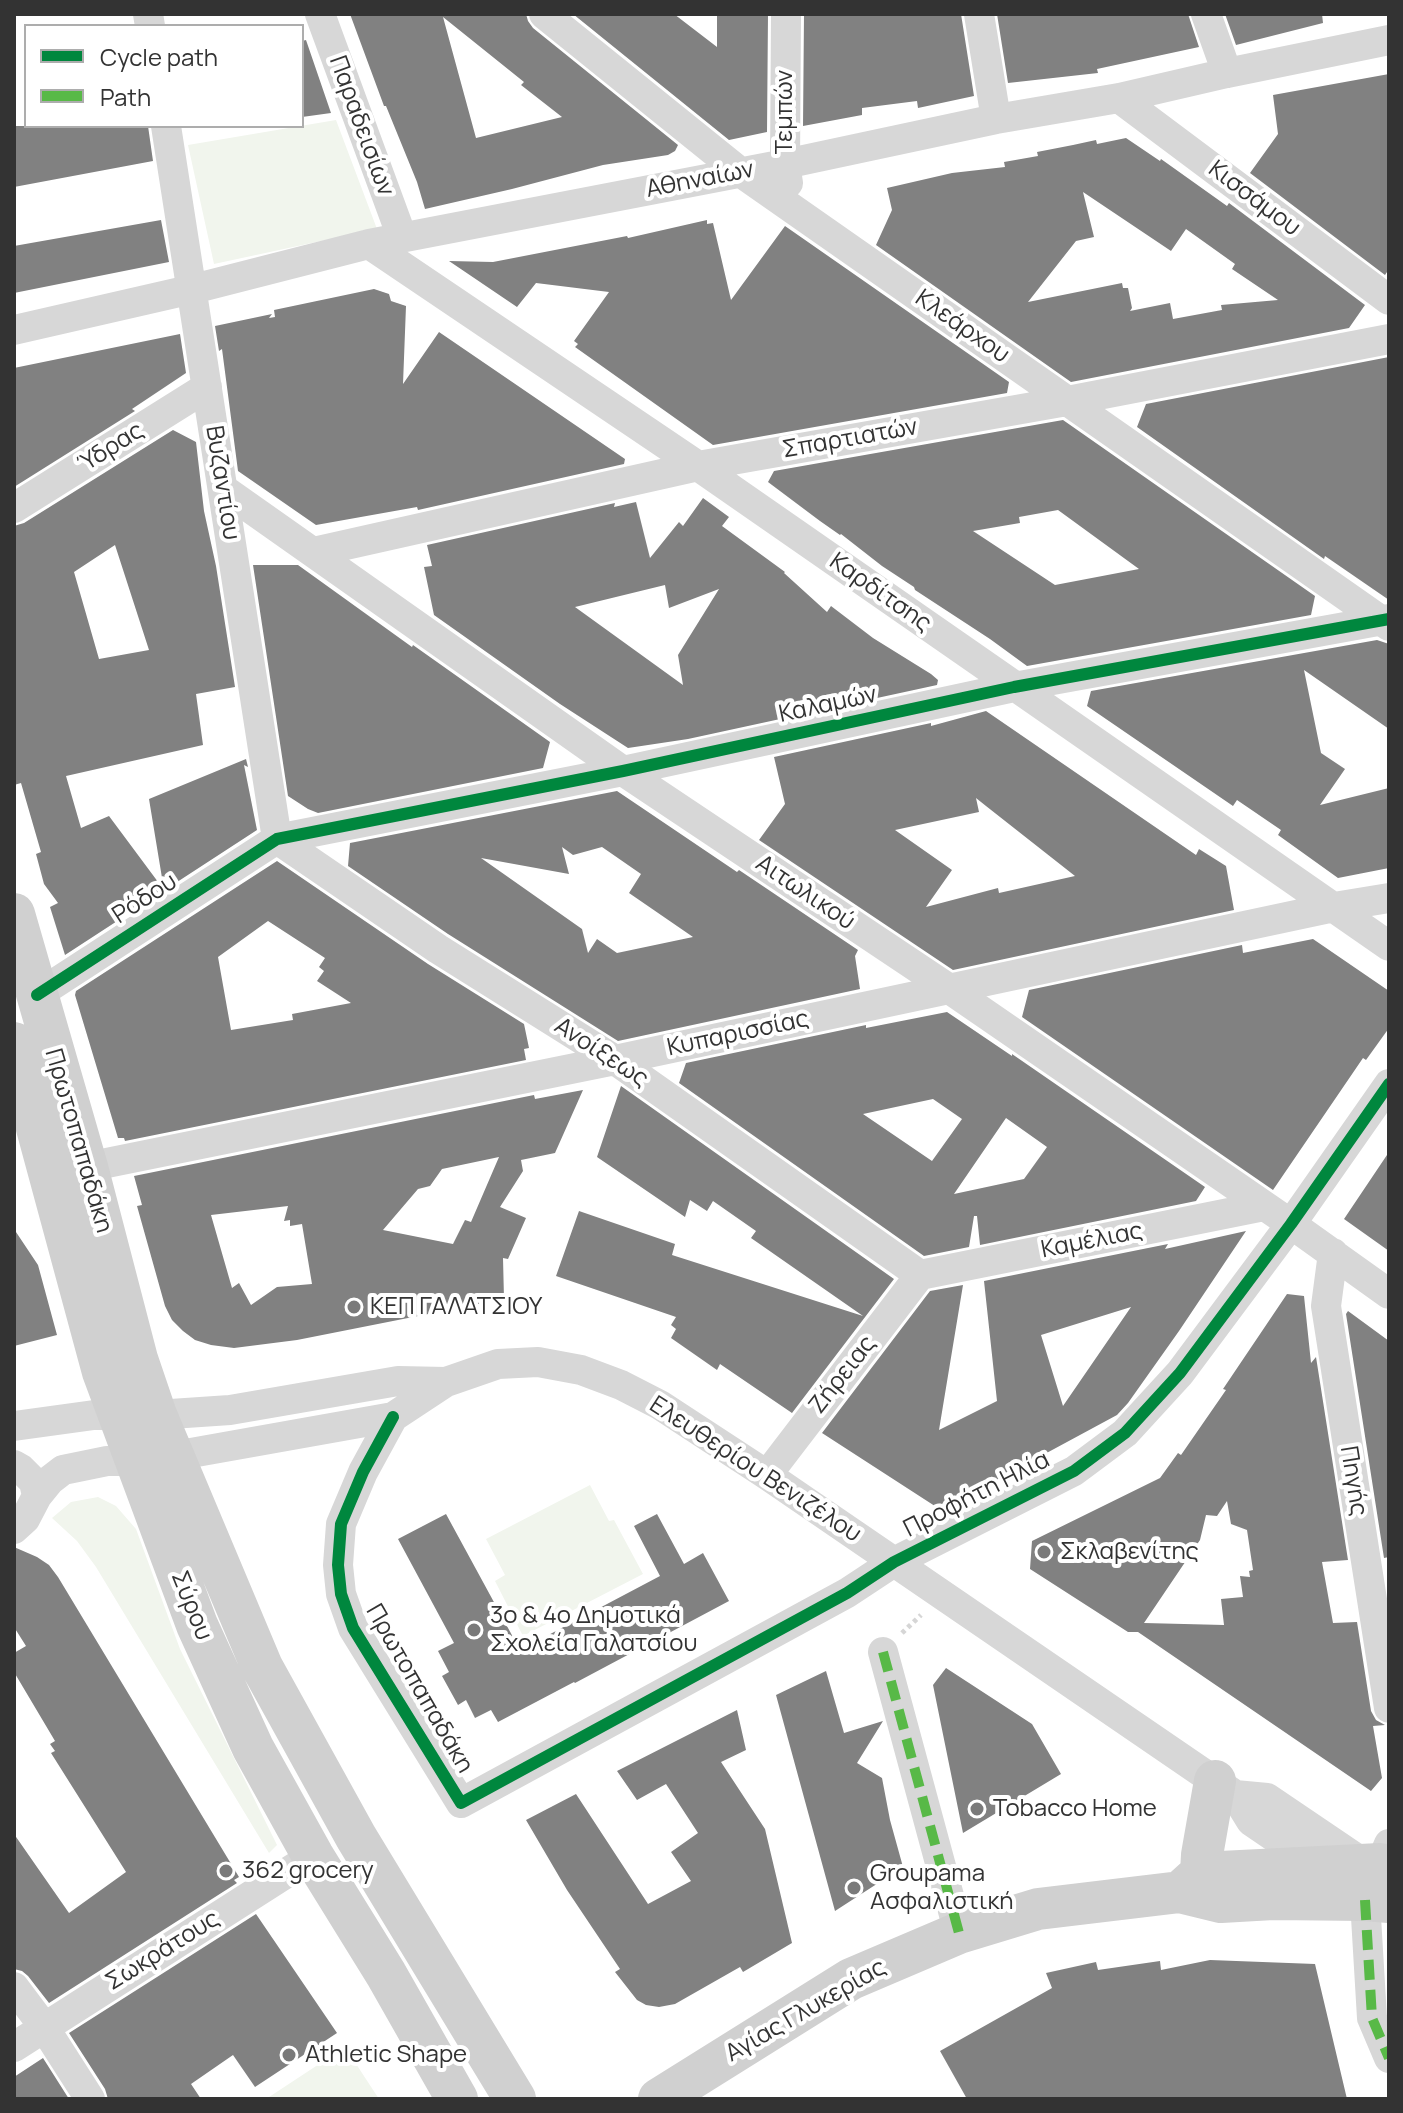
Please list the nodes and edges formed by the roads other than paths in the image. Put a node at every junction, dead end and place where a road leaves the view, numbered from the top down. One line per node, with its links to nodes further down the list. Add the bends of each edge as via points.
1 (320, 14): 14 (street, Παραδεισίων)
2 (544, 14): 12 (street, Κλεάρχου)
3 (786, 14): 11 (street, Τεμπών)
4 (979, 14): 9 (street)
5 (1206, 14): 7 (street)
6 (1389, 40): 7 (street, Αθηναίων)
7 (1227, 73): 8 (street, Αθηναίων)
8 (1119, 98): 9 (street, Αθηναίων); 17 (street, Κισσάμου)
9 (996, 119): 11 (street, Αθηναίων)
10 (166, 128): 16 (street, Βυζαντίου)
11 (785, 164): 12 (street, Αθηναίων); 13 (street, Τεμπών)
12 (740, 172): 13 (street, Κλεάρχου); 14 (street, Αθηναίων)
13 (793, 209): 21 (street, Κλεάρχου)
14 (402, 237): 15 (street, Αθηναίων)
15 (369, 244): 16 (street, Αθηναίων); 22 (street, Καρδίτσης)
16 (193, 289): 18 (street, Αθηναίων); 20 (street, Βυζαντίου)
17 (1389, 300)
18 (14, 330)
19 (1389, 339): 21 (street, Σπαρτιατών)
20 (207, 387): 23 (street, Βυζαντίου); 24 (street, Ύδρας)
21 (1067, 401): 22 (street, Σπαρτιατών); 26 (street, Κλεάρχου)
22 (698, 466): 25 (street, Σπαρτιατών); 27 (street, Καρδίτσης)
23 (223, 489): 25 (street, Αιτωλικού); 29 (street, Βυζαντίου)
24 (14, 508)
25 (314, 552): 28 (street, Αιτωλικού)
26 (1386, 622): 27 (street, Καλαμών)
27 (1014, 687): 28 (street, Καλαμών); 31 (street, Καρδίτσης)
28 (623, 771): 29 (street, Καλαμών); 34 (street, Αιτωλικού)
29 (277, 839): 35 (street, Ρόδου); 37 (street, Ανοίξεως)
30 (1389, 898): 31 (street, Κυπαρισσίας)
31 (1334, 907): 33 (street, Καρδίτσης); 34 (street, Κυπαρισσίας)
32 (14, 914): 35 (main road, Πρωτοπαπαδάκη)
33 (1389, 946)
34 (948, 988): 37 (street, Κυπαρισσίας); 40 (street, Αιτωλικού)
35 (37, 995): 39 (main road, Πρωτοπαπαδάκη)
36 (14, 1043): 46 (main road, Πρωτοπαπαδάκη, via 103,1372)
37 (615, 1060): 39 (street, Κυπαρισσίας); 43 (street, Ανοίξεως)
38 (1389, 1084): 41 (street, Προφήτη Ηλία)
39 (87, 1167): 46 (main road, Πρωτοπαπαδάκη, via 137,1359)
40 (1264, 1206): 41 (street, Αιτωλικού); 43 (street, Καμέλιας)
41 (1291, 1224): 42 (street, Αιτωλικού); 54 (street, Προφήτη Ηλία, via 1180,1373 1125,1433 1074,1471)
42 (1333, 1253): 44 (street, Αιτωλικού); 56 (street, Πηγής, via 1326,1306)
43 (920, 1275): 51 (street, Ζήρειας)
44 (1389, 1294)
45 (446, 1382): 46 (street, Ελευθερίου Βενιζέλου, via 398,1381 230,1410); 47 (street, Ελευθερίου Βενιζέλου); 51 (street, Ελευθερίου Βενιζέλου, via 498,1364 538,1362 581,1370 660,1405)
46 (137, 1414): 48 (street, Ελευθερίου Βενιζέλου); 49 (main road, Πρωτοπαπαδάκη)
47 (393, 1417): 49 (street, Ελευθερίου Βενιζέλου); 58 (street, Πρωτοπαπαδάκη, via 341,1524 341,1594 353,1628)
48 (14, 1426)
49 (154, 1459): 52 (street, Ελευθερίου Βενιζέλου, via 63,1470); 59 (main road, Σύρου, via 197,1625 253,1748); 71 (main road, Πρωτοπαπαδάκη, via 356,1837)
50 (14, 1465): 52 (street, via 34,1482)
51 (767, 1475): 54 (street, Ελευθερίου Βενιζέλου)
52 (37, 1496): 53 (street, Ελευθερίου Βενιζέλου)
53 (14, 1529)
54 (894, 1562): 57 (street, Ελευθερίου Βενιζέλου); 58 (street, Προφήτη Ηλία, via 847,1593)
55 (883, 1652): 63 (street)
56 (1389, 1708)
57 (1225, 1788): 60 (street, Ελευθερίου Βενιζέλου, via 1251,1821); 61 (street, Ελευθερίου Βενιζέλου, via 1267,1798); 62 (main road)
58 (461, 1803)
59 (313, 1856): 65 (street, Σωκράτους); 70 (main road)
60 (1318, 1867): 61 (main road, Αγίας Γλυκερίας); 62 (main road, Αγίας Γλυκερίας)
61 (1380, 1873): 62 (main road, Αγίας Γλυκερίας, via 1273,1899 1221,1902); 67 (street, via 1372,2018)
62 (1191, 1883): 63 (main road, Αγίας Γλυκερίας, via 1038,1909)
63 (959, 1933): 68 (main road, Αγίας Γλυκερίας, via 851,1979)
64 (14, 1987): 65 (street)
65 (44, 2027): 66 (street, Σωκράτους); 69 (street)
66 (14, 2047)
67 (1389, 2058)
68 (712, 2067): 72 (main road, Αγίας Γλυκερίας); 73 (main road, Αγίας Γλυκερίας)
69 (90, 2099)
70 (457, 2099)
71 (515, 2099)
72 (659, 2099)
73 (680, 2099)

